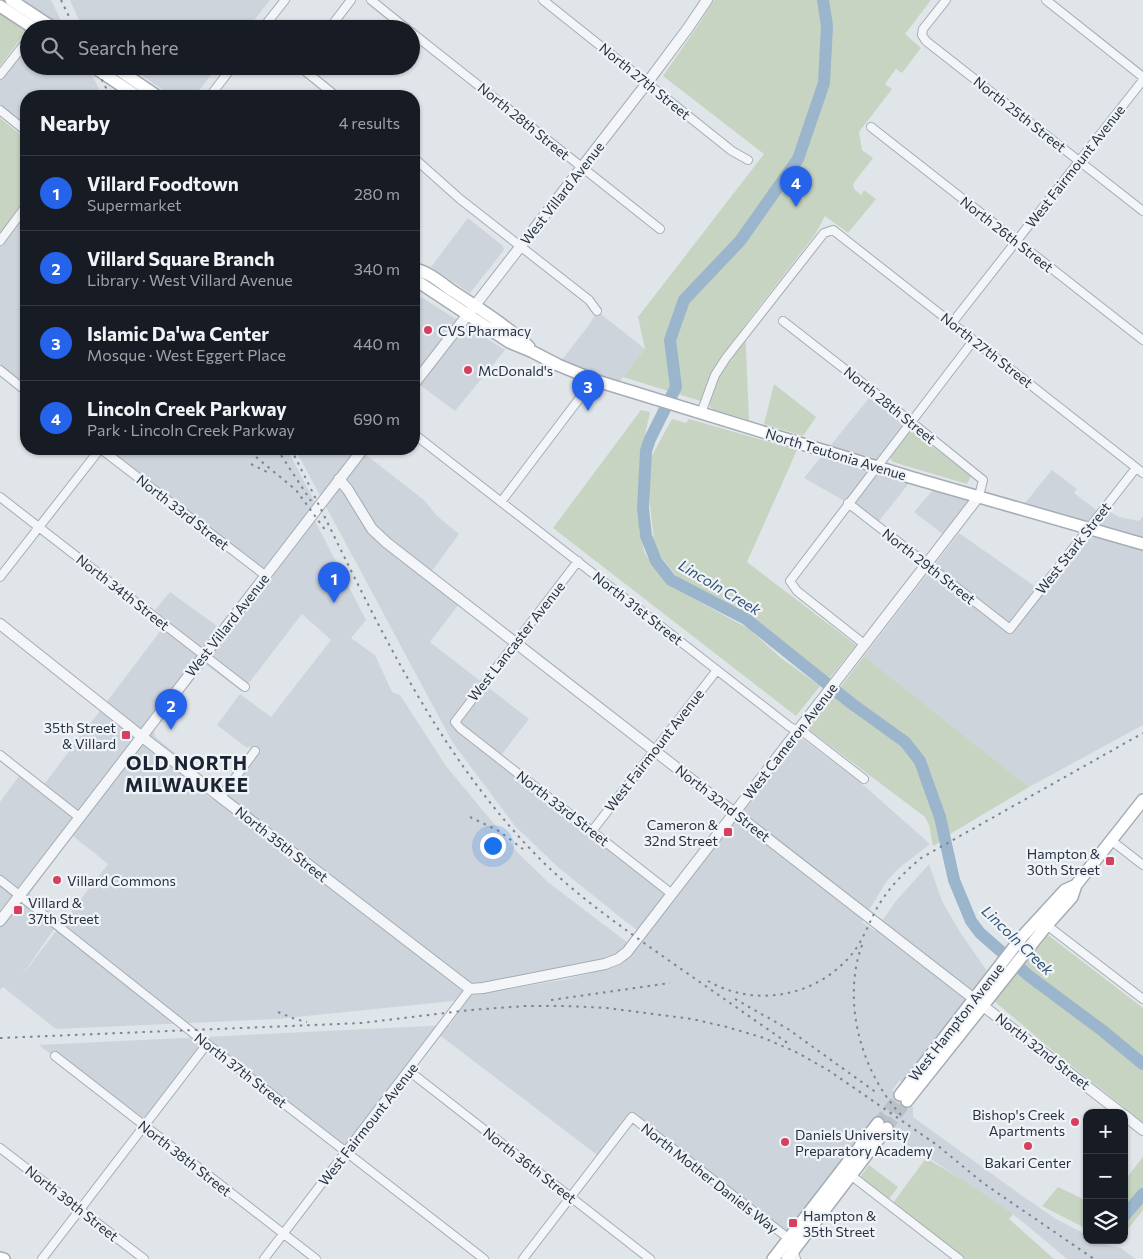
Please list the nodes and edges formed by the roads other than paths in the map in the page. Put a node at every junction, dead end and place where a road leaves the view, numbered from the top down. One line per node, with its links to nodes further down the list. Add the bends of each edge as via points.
1 (11, 0): 11 (main road)
2 (285, 0): 12 (street)
3 (351, 0): 13 (street)
4 (370, 0): 14 (street)
5 (543, 0): 23 (street, North 27th Street)
6 (707, 0): 23 (street, West Villard Avenue)
7 (946, 0): 32 (street, North 25th Street, via 923,29 926,41)
8 (1046, 0): 22 (street)
9 (0, 6): 10 (main road)
10 (27, 20)
11 (32, 20)
12 (269, 20)
13 (336, 20)
14 (396, 20)
15 (420, 39): 34 (street, North 28th Street)
16 (20, 50): 21 (street)
17 (106, 75): 24 (main road)
18 (127, 75): 25 (main road)
19 (226, 75): 26 (street)
20 (311, 75): 27 (street)
21 (0, 76)
22 (1143, 78): 32 (street, West Fairmount Avenue)
23 (647, 83): 31 (street, North 27th Street, via 732,152); 34 (street, West Villard Avenue)
24 (128, 90)
25 (148, 90)
26 (215, 90)
27 (329, 90)
28 (0, 110): 29 (street)
29 (20, 126)
30 (871, 127): 39 (street, North 26th Street)
31 (748, 160)
32 (1078, 160): 35 (street, North 25th Street); 39 (street, West Fairmount Avenue)
33 (420, 163): 40 (street)
34 (582, 168): 37 (street, North 28th Street); 40 (street, West Villard Avenue)
35 (1143, 211)
36 (20, 214): 38 (street)
37 (660, 229)
38 (0, 241)
39 (1016, 241): 46 (street, West Fairmount Avenue); 47 (street, North 26th Street)
40 (520, 247): 43 (street, via 589,300); 44 (street, West Villard Avenue)
41 (420, 272): 44 (main road, North Teutonia Avenue, via 432,277)
42 (420, 282): 44 (main road, North Teutonia Avenue)
43 (597, 310)
44 (471, 311): 50 (street, West Villard Avenue); 51 (main road, North Teutonia Avenue, via 518,337 533,352)
45 (783, 322): 54 (street, North 28th Street)
46 (952, 323): 48 (street, North 27th Street); 53 (street, North 27th Street, via 830,230 824,233 726,358)
47 (1143, 340)
48 (974, 341): 54 (street); 60 (street, North 27th Street)
49 (0, 370): 52 (street)
50 (420, 376)
51 (591, 379): 53 (main road, North Teutonia Avenue); 65 (street)
52 (20, 386)
53 (698, 412): 59 (main road, North Teutonia Avenue)
54 (911, 421): 59 (street); 63 (street, North 28th Street, via 983,480)
55 (420, 439): 65 (street, North 31st Street)
56 (96, 455): 67 (street)
57 (109, 455): 72 (street, North 33rd Street)
58 (358, 455): 62 (street, West Villard Avenue)
59 (877, 467): 63 (main road, North Teutonia Avenue); 66 (street)
60 (1136, 468): 61 (street, North 27th Street); 68 (street, West Stark Street)
61 (1143, 474)
62 (339, 479): 72 (street, West Villard Avenue); 76 (street, North 32nd Street, via 372,529 387,543)
63 (979, 496): 68 (main road, North Teutonia Avenue); 71 (street, West Cameron Avenue)
64 (0, 497): 67 (street, North 34th Street)
65 (502, 502): 70 (street, North 31st Street)
66 (848, 503): 71 (street, North 29th Street); 77 (street, via 790,580 798,591)
67 (39, 527): 73 (street); 78 (street, North 34th Street)
68 (1089, 528): 69 (main road, North Teutonia Avenue); 75 (street, West Stark Street)
69 (1143, 544)
70 (578, 561): 76 (street, West Lancaster Avenue); 79 (street, North 31st Street)
71 (928, 564): 75 (street, North 29th Street); 77 (street, West Cameron Avenue)
72 (266, 576): 78 (street, West Villard Avenue)
73 (0, 577)
74 (0, 624): 83 (street, North 35th Street)
75 (1010, 629)
76 (515, 642): 81 (street, West Lancaster Avenue); 84 (street, North 32nd Street)
77 (864, 644): 82 (street, West Cameron Avenue)
78 (205, 655): 80 (street, North 34th Street); 83 (street, West Villard Avenue)
79 (717, 670): 82 (street, North 31st Street); 84 (street, West Fairmount Avenue)
80 (245, 687)
81 (455, 722): 92 (street, North 33rd Street)
82 (798, 731): 87 (street, North 31st Street); 90 (street, West Cameron Avenue)
83 (142, 736): 88 (street, North 35th Street); 91 (street, West Villard Avenue)
84 (654, 750): 90 (street, North 32nd Street); 92 (street, West Fairmount Avenue)
85 (256, 751): 88 (street)
86 (0, 755): 91 (street)
87 (864, 779)
88 (220, 797): 100 (street, North 35th Street)
89 (1143, 800): 93 (main road, West Hampton Avenue)
90 (734, 812): 96 (street, West Cameron Avenue); 102 (street, North 32nd Street)
91 (79, 818): 97 (street, West Villard Avenue)
92 (592, 830): 96 (street, North 33rd Street)
93 (1112, 841): 94 (street); 99 (main road, West Hampton Avenue, via 1076,885 1072,897)
94 (1143, 864)
95 (0, 880): 97 (street, North 37th Street)
96 (672, 894): 100 (street, West Cameron Avenue, via 627,952 612,962 511,984)
97 (20, 895): 98 (street, West Villard Avenue); 103 (street, North 37th Street)
98 (0, 921)
99 (1043, 922): 101 (street); 102 (main road, West Hampton Avenue)
100 (470, 989): 105 (street, West Fairmount Avenue)
101 (1143, 1000)
102 (979, 1001): 106 (main road, West Hampton Avenue); 107 (street, North 32nd Street)
103 (207, 1044): 110 (street); 113 (street, North 37th Street)
104 (55, 1056): 110 (street, North 38th Street)
105 (409, 1071): 113 (street, West Fairmount Avenue); 115 (street, North 36th Street)
106 (903, 1098)
107 (1116, 1109)
108 (1128, 1118): 111 (street)
109 (882, 1125): 114 (main road)
110 (143, 1126): 116 (street); 117 (street, North 38th Street)
111 (1143, 1130)
112 (0, 1148): 116 (street, North 39th Street)
113 (346, 1152): 117 (street, West Fairmount Avenue); 126 (street, North 37th Street)
114 (846, 1172): 118 (main road); 119 (main road); 130 (street)
115 (570, 1197): 118 (street, North Mother Daniels Way, via 632,1117); 127 (street); 128 (street, North 36th Street)
116 (80, 1209): 122 (street); 123 (street, North 39th Street)
117 (284, 1234): 124 (street, West Fairmount Avenue); 125 (street, North 38th Street)
118 (788, 1238): 119 (street); 129 (main road)
119 (792, 1256)
120 (0, 1258): 121 (main road)
121 (4, 1259)
122 (42, 1259)
123 (144, 1259)
124 (264, 1259)
125 (316, 1259)
126 (484, 1259)
127 (523, 1259)
128 (650, 1259)
129 (773, 1259)
130 (959, 1259)

